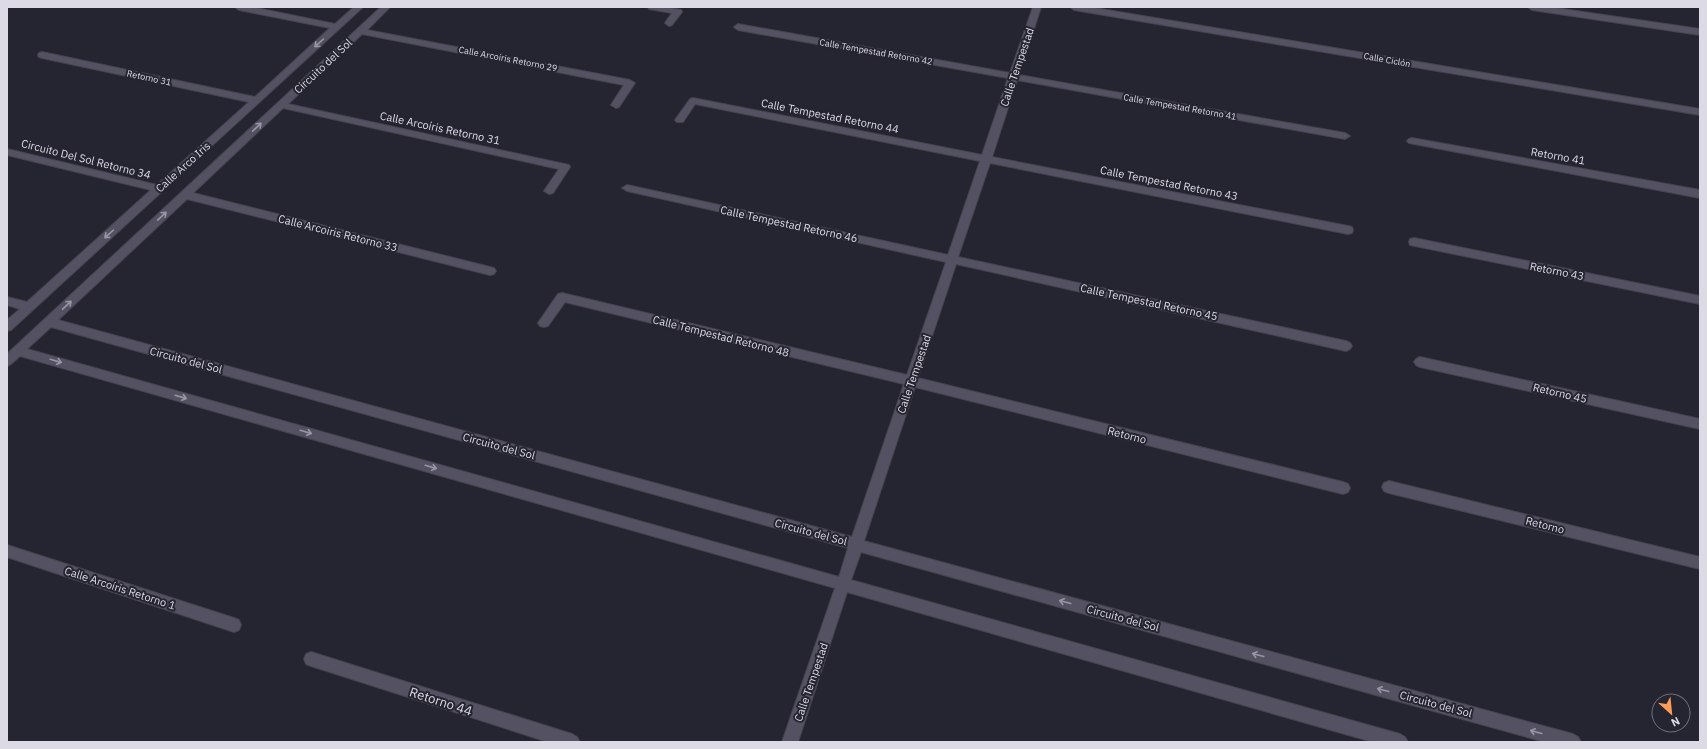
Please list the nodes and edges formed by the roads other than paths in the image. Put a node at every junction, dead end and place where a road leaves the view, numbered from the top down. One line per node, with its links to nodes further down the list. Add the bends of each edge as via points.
1 (239, 7): 9 (street)
2 (359, 7): 9 (street, Calle Arco Iris)
3 (386, 7): 11 (street, Circuito del Sol)
4 (652, 7): 8 (street, via 678,12)
5 (1037, 7): 14 (street, Calle Tempestad)
6 (1074, 7): 18 (street, Calle Ciclón)
7 (1532, 7): 12 (street)
8 (669, 23)
9 (337, 27): 15 (street, Calle Arco Iris, one-way to 15)
10 (738, 27): 14 (street, Calle Tempestad Retorno 42)
11 (361, 31): 16 (street, Circuito del Sol); 17 (street, Calle Arcoíris Retorno 29, via 630,83)
12 (1700, 32)
13 (42, 55): 15 (street, Retorno 31)
14 (1014, 77): 20 (street, Calle Tempestad Retorno 41); 23 (street, Calle Tempestad)
15 (256, 100): 25 (street, Calle Arco Iris)
16 (281, 105): 26 (street, Calle Arcoíris Retorno 31, via 565,167); 28 (street, Circuito del Sol, one-way to 16)
17 (616, 105)
18 (1700, 112)
19 (680, 120): 23 (street, Calle Tempestad Retorno 44, via 693,101)
20 (1346, 136)
21 (1412, 141): 27 (street, Retorno 41)
22 (7, 152): 25 (street, Circuito Del Sol Retorno 34)
23 (986, 159): 29 (street, Calle Tempestad Retorno 43); 31 (street, Calle Tempestad)
24 (627, 188): 31 (street, Calle Tempestad Retorno 46)
25 (158, 189): 35 (street, Calle Arco Iris, one-way to 35)
26 (549, 191)
27 (1700, 194)
28 (185, 195): 32 (street, Calle Arcoíris Retorno 33); 36 (street, Circuito del Sol, one-way to 28)
29 (1348, 230)
30 (1414, 242): 33 (street, Retorno 43)
31 (952, 259): 39 (street, Calle Tempestad Retorno 45); 43 (street, Calle Tempestad)
32 (490, 271)
33 (1700, 300)
34 (7, 301): 35 (street)
35 (28, 307): 38 (street, Calle Arco Iris)
36 (49, 322): 40 (street, Circuito del Sol); 47 (street, Circuito del Sol)
37 (544, 323): 43 (street, Calle Tempestad Retorno 48, via 562,297)
38 (7, 327)
39 (1346, 346)
40 (18, 350): 41 (street); 50 (street, one-way to 50)
41 (7, 361)
42 (1420, 362): 44 (street, Retorno 45)
43 (911, 381): 46 (street, Retorno); 47 (street, Calle Tempestad)
44 (1700, 424)
45 (1389, 487): 49 (street, Retorno)
46 (1342, 488)
47 (856, 544): 50 (street, Calle Tempestad); 56 (street, Circuito del Sol, one-way to 47)
48 (7, 551): 51 (street, Calle Arcoíris Retorno 1)
49 (1700, 563)
50 (843, 584): 54 (street, Calle Tempestad); 55 (street)
51 (234, 625)
52 (311, 659): 53 (street, Retorno 44)
53 (572, 742)
54 (790, 742)
55 (1400, 742)
56 (1573, 742)

